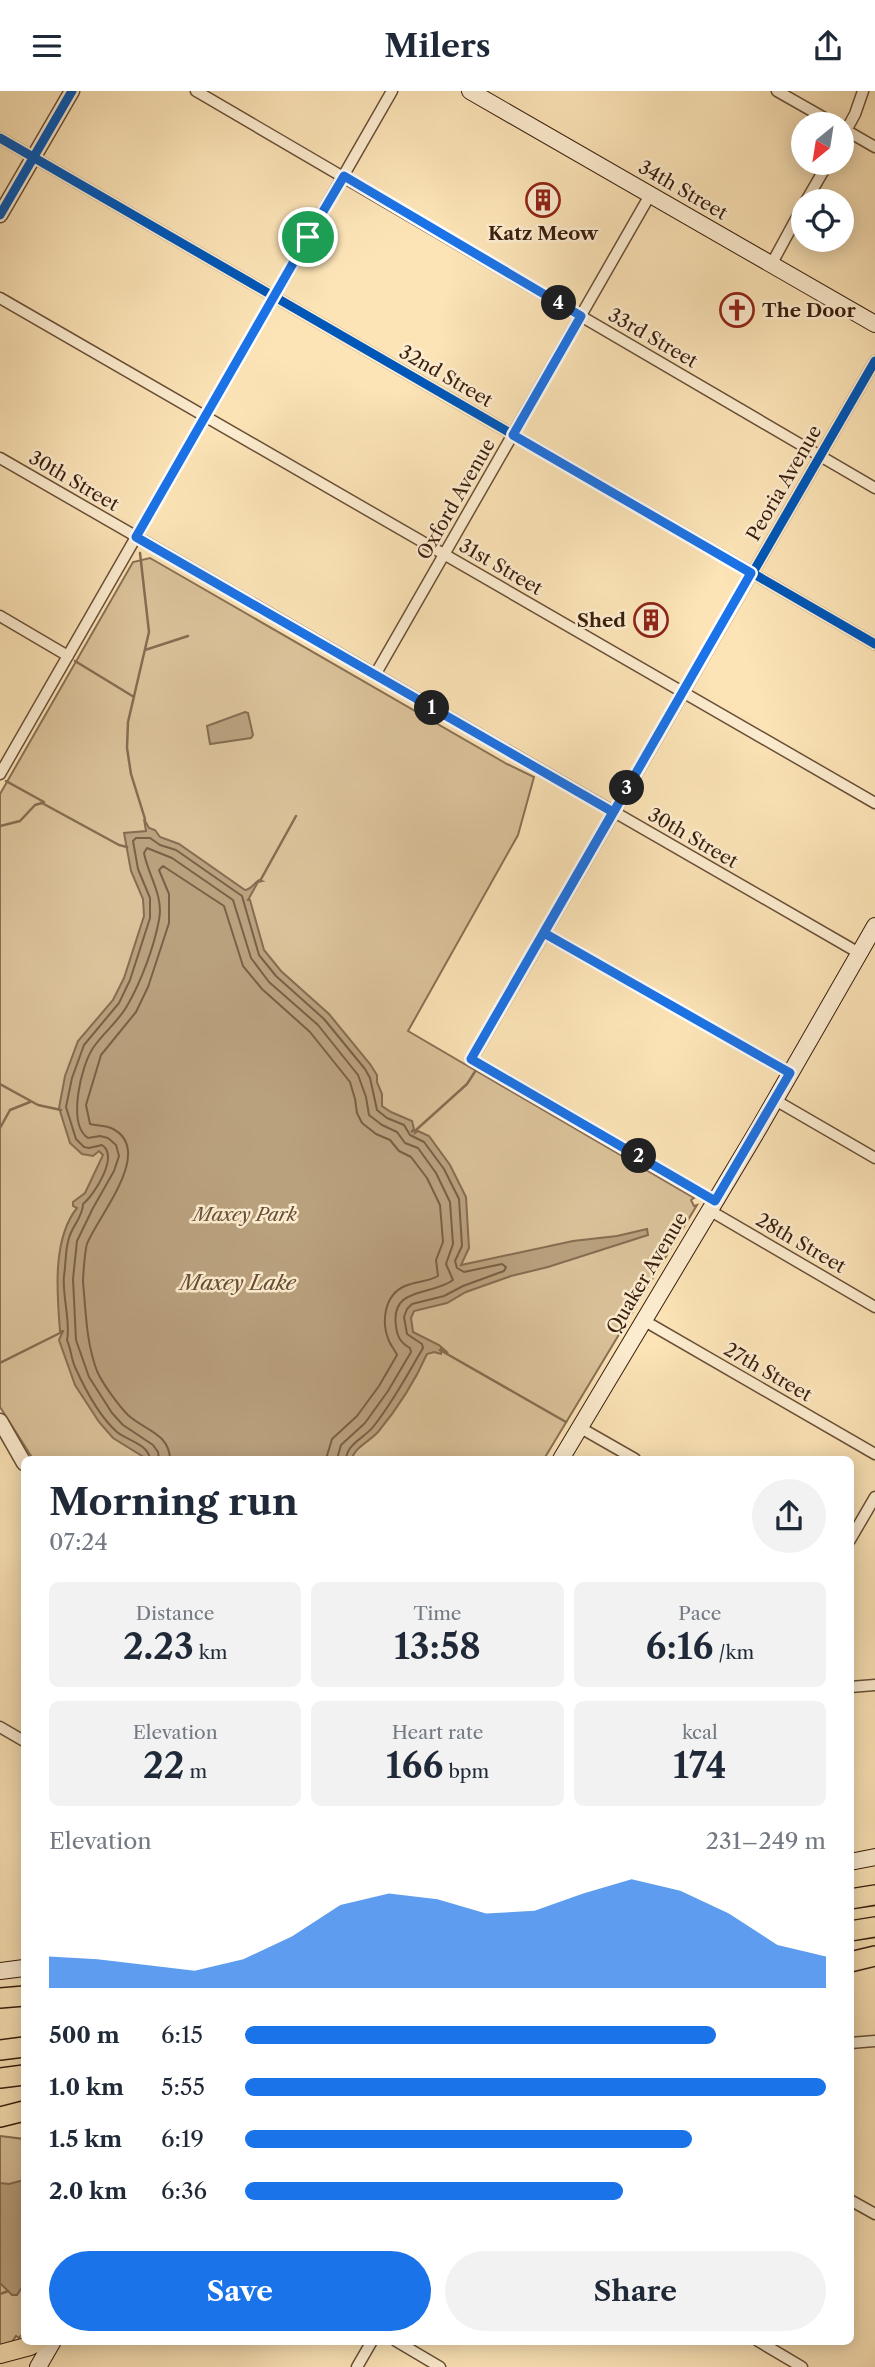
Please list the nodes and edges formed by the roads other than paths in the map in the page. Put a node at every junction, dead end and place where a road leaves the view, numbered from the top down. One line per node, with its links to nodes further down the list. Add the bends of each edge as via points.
1 (72, 91): 12 (street)
2 (196, 91): 13 (street, 33rd Street)
3 (392, 91): 13 (street)
4 (470, 91): 14 (main road, 34th Street)
5 (777, 91): 7 (street)
6 (863, 91): 8 (street)
7 (814, 112)
8 (853, 112)
9 (854, 137): 11 (street)
10 (0, 138): 12 (street, 32nd Street)
11 (875, 147)
12 (33, 157): 15 (street); 18 (street, 32nd Street)
13 (344, 176): 18 (street); 20 (street, 33rd Street)
14 (650, 195): 17 (main road, 34th Street); 20 (street, Oxford Avenue)
15 (0, 215)
16 (791, 227): 17 (street)
17 (771, 265): 21 (main road, 34th Street)
18 (274, 296): 23 (street); 24 (street, 32nd Street)
19 (0, 298): 23 (street, 31st Street)
20 (581, 316): 24 (street, Oxford Avenue); 25 (street, 33rd Street)
21 (875, 324)
22 (875, 361): 25 (street, Peoria Avenue)
23 (205, 417): 28 (street); 29 (street, 31st Street)
24 (513, 435): 29 (street, Oxford Avenue); 30 (street, 32nd Street)
25 (820, 456): 27 (street, 33rd Street); 30 (street, Peoria Avenue)
26 (0, 458): 28 (street, 30th Street)
27 (875, 488)
28 (136, 537): 33 (street); 34 (street, 30th Street)
29 (444, 554): 34 (street, Oxford Avenue); 35 (street, 31st Street)
30 (751, 573): 32 (street, 32nd Street); 35 (street, Peoria Avenue)
31 (0, 616): 33 (street)
32 (875, 644)
33 (68, 656): 36 (street)
34 (375, 674): 38 (street, 30th Street)
35 (683, 692): 37 (street, 31st Street); 38 (street, Peoria Avenue)
36 (0, 774)
37 (875, 803)
38 (613, 812): 40 (street, Peoria Avenue); 41 (street, 30th Street)
39 (875, 926): 41 (main road, Quaker Avenue)
40 (544, 933): 42 (street, Peoria Avenue); 43 (street)
41 (859, 953): 43 (main road, Quaker Avenue)
42 (471, 1059): 46 (street, 28th Street)
43 (790, 1073): 44 (main road, Quaker Avenue)
44 (775, 1100): 45 (street); 46 (main road, Quaker Avenue)
45 (875, 1158)
46 (712, 1206): 47 (street, 28th Street); 48 (main road, Quaker Avenue)
47 (875, 1307)
48 (643, 1320): 50 (main road, Quaker Avenue); 51 (street, 27th Street)
49 (0, 1422): 54 (street)
50 (579, 1427): 52 (main road, Quaker Avenue); 53 (street)
51 (875, 1454)
52 (563, 1456)
53 (630, 1456)
54 (21, 1458)
55 (875, 1497): 56 (street)
56 (854, 1533)
57 (875, 1685): 58 (street)
58 (854, 1688)
59 (0, 1727): 60 (street)
60 (21, 1739)
61 (875, 1857): 62 (main road)
62 (854, 1860)
63 (875, 1895): 64 (highway)
64 (854, 1898)
65 (875, 1927): 66 (highway)
66 (854, 1930)
67 (875, 1956): 68 (highway)
68 (854, 1961)
69 (875, 1965): 71 (main road)
70 (21, 1968): 72 (main road)
71 (854, 1970)
72 (0, 1971)
73 (21, 1996): 74 (highway)
74 (0, 1998)
75 (875, 2041): 76 (street)
76 (854, 2043)
77 (21, 2046): 78 (highway)
78 (0, 2050)
79 (21, 2074): 80 (highway)
80 (0, 2078)
81 (21, 2112): 82 (highway)
82 (0, 2117)
83 (0, 2124): 84 (highway)
84 (21, 2124)
85 (854, 2202): 86 (street)
86 (875, 2214)
87 (32, 2345): 92 (main road)
88 (51, 2345): 93 (main road)
89 (370, 2345): 94 (street)
90 (403, 2345): 95 (street)
91 (765, 2345): 96 (street)
92 (0, 2354)
93 (38, 2367)
94 (357, 2367)
95 (440, 2367)
96 (802, 2367)

